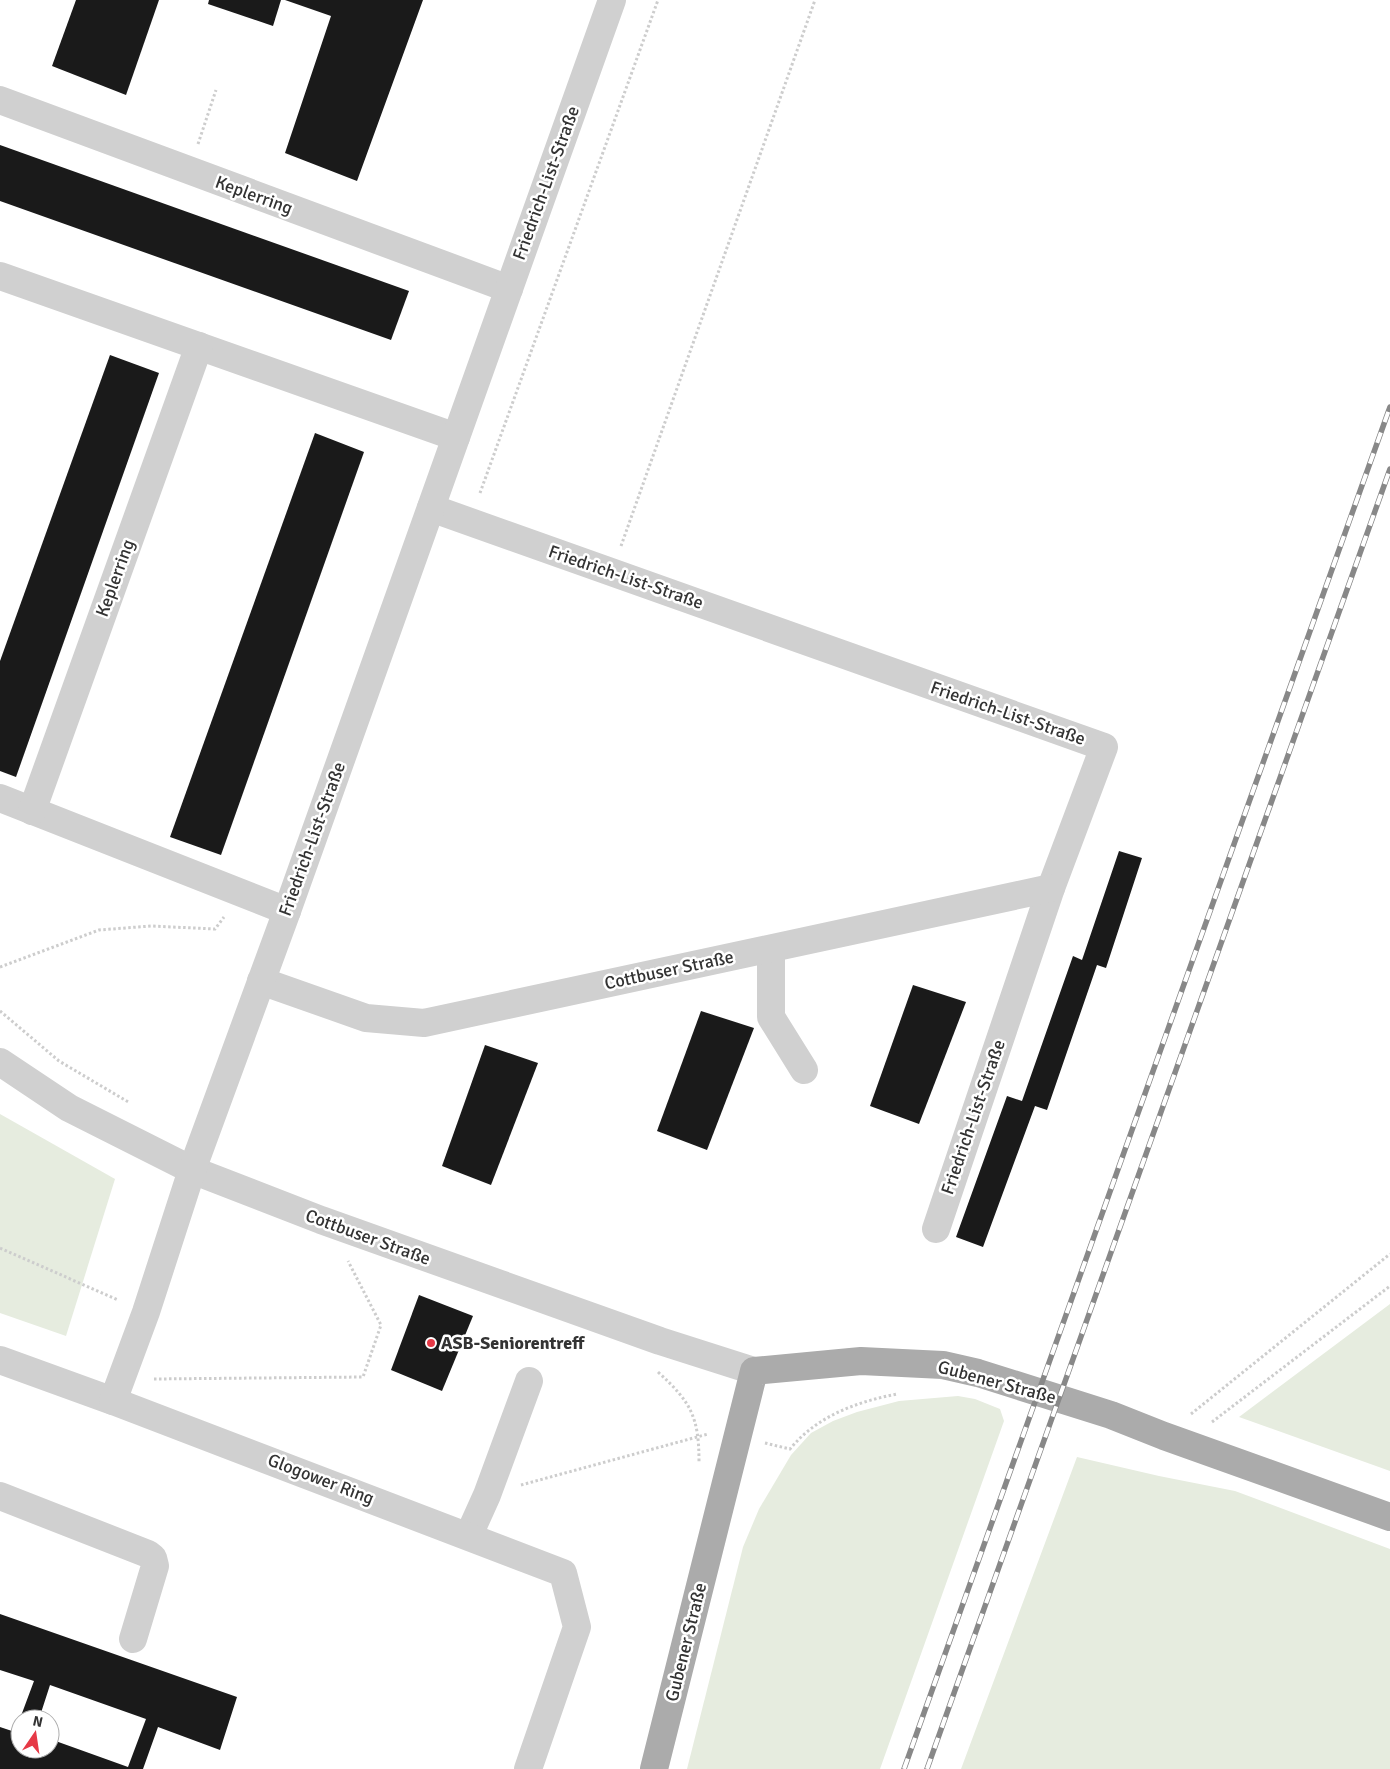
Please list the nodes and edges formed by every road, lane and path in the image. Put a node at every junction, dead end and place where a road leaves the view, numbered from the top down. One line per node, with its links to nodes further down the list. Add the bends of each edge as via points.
1 (612, 0): 8 (street, Friedrich-List-Straße)
2 (658, 0): 12 (path)
3 (815, 0): 13 (path)
4 (216, 90): 6 (path)
5 (0, 100): 6 (street, Keplerring)
6 (190, 170): 8 (street, Keplerring)
7 (0, 276): 9 (street)
8 (509, 289): 10 (street, Friedrich-List-Straße)
9 (199, 346): 10 (street); 15 (street, Keplerring)
10 (456, 436): 11 (street, Friedrich-List-Straße)
11 (431, 508): 12 (street, Friedrich-List-Straße); 18 (street, Friedrich-List-Straße)
12 (470, 522): 13 (street, Friedrich-List-Straße)
13 (612, 572): 16 (street, Friedrich-List-Straße, via 1104,747)
14 (0, 798): 15 (street)
15 (32, 811): 17 (street)
16 (1051, 888): 19 (street, Cottbuser Straße); 27 (street, Friedrich-List-Straße)
17 (242, 893): 18 (street); 20 (path, via 215,929 151,926 99,930)
18 (287, 911): 21 (street, Friedrich-List-Straße)
19 (771, 948): 21 (street, Cottbuser Straße, via 424,1023 366,1018); 24 (street, via 771,1017)
20 (0, 967)
21 (260, 981): 26 (street, Friedrich-List-Straße)
22 (0, 1011): 25 (path, via 59,1061)
23 (0, 1062): 26 (street, Cottbuser Straße, via 69,1108)
24 (804, 1070)
25 (133, 1105)
26 (192, 1170): 32 (street); 35 (street, Cottbuser Straße, via 641,1335)
27 (936, 1229)
28 (0, 1248): 32 (path)
29 (1390, 1254): 38 (path)
30 (346, 1258): 37 (path, via 381,1325 363,1377)
31 (1390, 1286): 38 (path)
32 (146, 1312): 37 (street)
33 (0, 1360): 37 (street, Glogower Ring)
34 (655, 1370): 39 (path, via 680,1392 694,1416 699,1436)
35 (754, 1370): 38 (main road, Gubener Straße, via 861,1361 943,1365 1111,1415); 45 (main road, Gubener Straße)
36 (529, 1381): 42 (street)
37 (117, 1390): 42 (street, Glogower Ring)
38 (1174, 1440): 41 (main road, Gubener Straße)
39 (699, 1470)
40 (0, 1496): 43 (street, via 153,1558 155,1566)
41 (1390, 1517)
42 (469, 1535): 44 (street, Glogower Ring, via 563,1573 577,1627)
43 (133, 1639)
44 (528, 1769)
45 (654, 1769)

